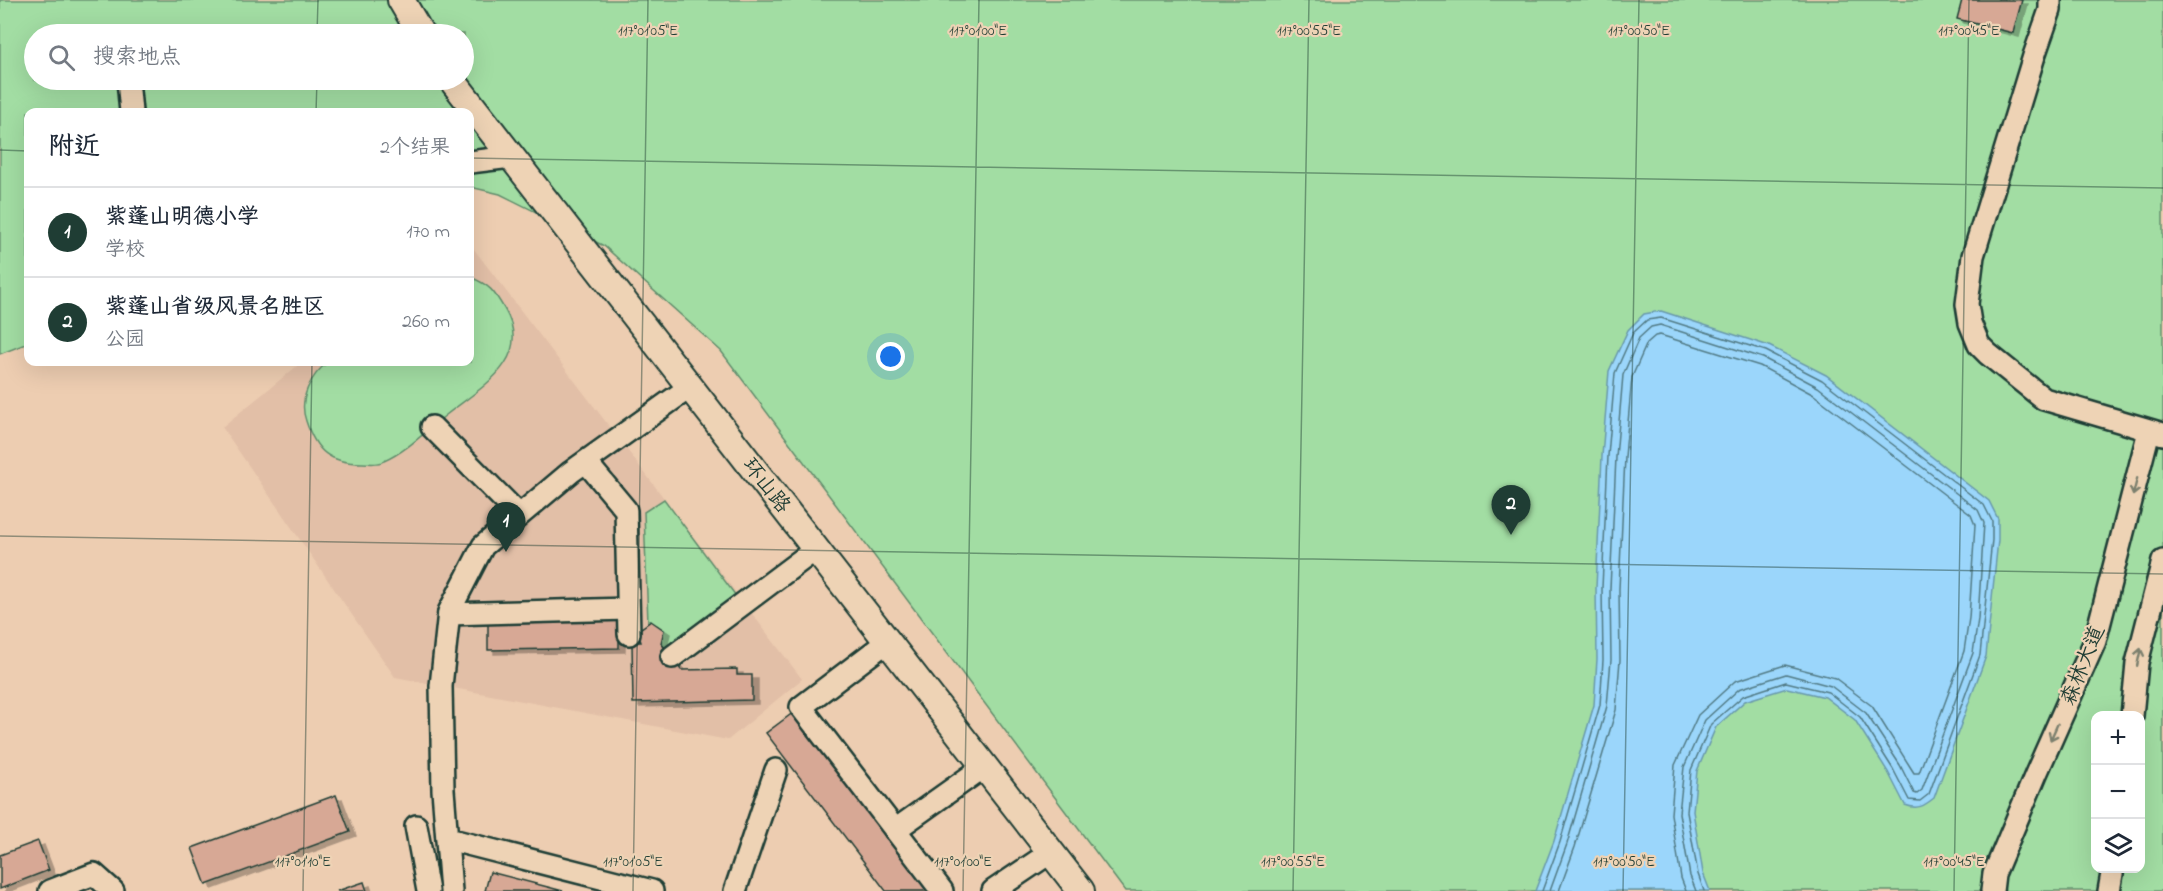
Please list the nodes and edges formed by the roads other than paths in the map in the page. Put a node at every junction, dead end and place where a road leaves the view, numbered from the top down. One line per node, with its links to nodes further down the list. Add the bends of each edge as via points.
1 (401, 0): 3 (main road)
2 (2050, 0): 13 (street, via 1973,256 1966,304 1970,323 1979,345 2044,399)
3 (415, 24)
4 (129, 90): 6 (street)
5 (460, 90): 7 (main road, 环山路)
6 (131, 108)
7 (473, 108)
8 (474, 109): 9 (main road, 环山路)
9 (511, 157): 10 (street); 11 (main road, 环山路)
10 (474, 162)
11 (690, 387): 14 (street); 16 (main road, 环山路)
12 (432, 426): 15 (street)
13 (2156, 433): 40 (street, 森林大道, one-way to 40, via 2095,640 1994,874)
14 (586, 462): 15 (street); 18 (street, via 626,510)
15 (519, 515): 19 (street, via 483,546)
16 (816, 549): 21 (main road, 环山路); 22 (street)
17 (2163, 561): 23 (street, one-way to 17, via 2137,663)
18 (628, 609): 19 (street); 20 (street)
19 (449, 614): 28 (street, via 441,686)
20 (628, 634)
21 (888, 641): 24 (main road, 环山路); 27 (street, via 801,707)
22 (672, 657)
23 (2132, 711)
24 (985, 766): 27 (street); 29 (main road, 环山路)
25 (776, 770): 36 (street)
26 (416, 826): 33 (street)
27 (896, 830): 37 (street)
28 (448, 839): 34 (street); 35 (street)
29 (1051, 852): 38 (street); 39 (main road, 环山路)
30 (2112, 873): 41 (street)
31 (50, 891): 32 (street, via 94,874)
32 (113, 891)
33 (428, 891)
34 (452, 891)
35 (652, 891)
36 (735, 891)
37 (942, 891)
38 (993, 891)
39 (1080, 891)
40 (1992, 891)
41 (2109, 891)

